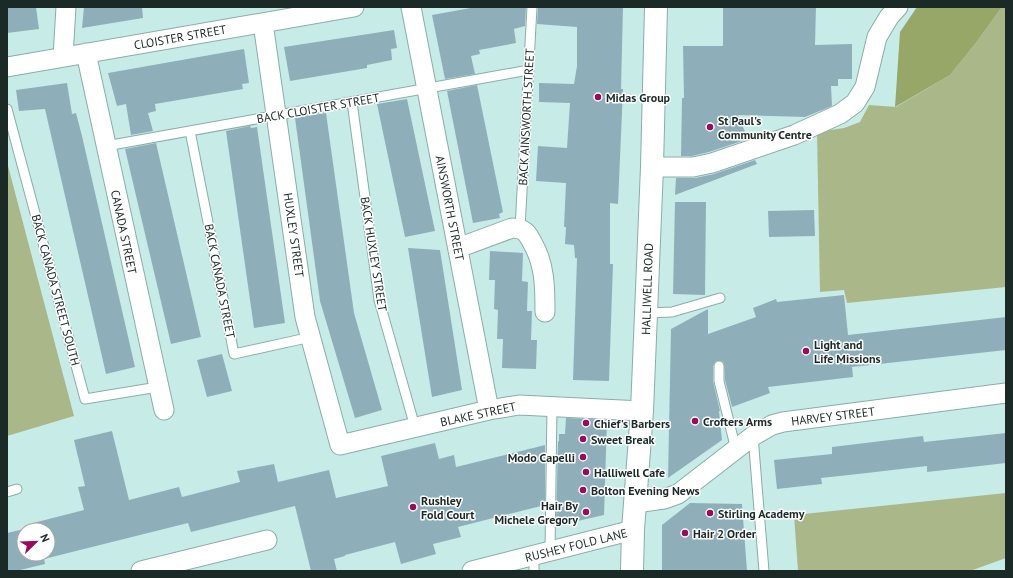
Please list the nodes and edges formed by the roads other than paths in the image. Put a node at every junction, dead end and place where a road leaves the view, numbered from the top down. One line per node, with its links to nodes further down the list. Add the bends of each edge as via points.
1 (66, 7): 10 (street)
2 (354, 7): 7 (street, CLOISTER STREET)
3 (411, 7): 13 (street, AINSWORTH STREET)
4 (532, 7): 12 (lane, BACK AINSWORTH STREET)
5 (656, 7): 19 (main road, HALLIWELL ROAD)
6 (898, 7): 19 (street, via 877,38 865,87 855,103 840,114 794,135 712,163 693,167)
7 (285, 13): 8 (street, CLOISTER STREET)
8 (263, 23): 9 (street, CLOISTER STREET); 16 (street, HUXLEY STREET)
9 (86, 53): 10 (street, CLOISTER STREET); 18 (street, CANADA STREET)
10 (62, 57): 11 (street, CLOISTER STREET)
11 (7, 67)
12 (529, 70): 13 (lane, BACK CLOISTER STREET); 20 (lane, BACK AINSWORTH STREET)
13 (427, 89): 14 (lane, BACK CLOISTER STREET); 21 (street, AINSWORTH STREET)
14 (352, 102): 16 (lane, BACK CLOISTER STREET); 33 (lane, BACK HUXLEY STREET, via 379,300)
15 (7, 109): 27 (lane, BACK CANADA STREET SOUTH, via 85,399)
16 (277, 116): 17 (lane, BACK CLOISTER STREET); 25 (street, HUXLEY STREET)
17 (190, 131): 18 (lane, BACK CLOISTER STREET); 25 (lane, BACK CANADA STREET, via 234,354)
18 (106, 146): 27 (street, CANADA STREET)
19 (652, 167): 24 (main road, HALLIWELL ROAD)
20 (520, 228): 21 (street, via 512,228); 23 (street, via 527,233 537,250 545,284)
21 (458, 248): 31 (street, AINSWORTH STREET)
22 (720, 298): 24 (lane, via 672,312)
23 (545, 312)
24 (646, 313): 32 (main road, HALLIWELL ROAD)
25 (310, 337): 35 (street, HUXLEY STREET)
26 (719, 366): 36 (lane, via 719,381)
27 (158, 387): 30 (street, CANADA STREET)
28 (1006, 393): 34 (street, HARVEY STREET, via 784,422 772,425)
29 (552, 406): 31 (street, BLAKE STREET, via 519,405); 32 (street, BLAKE STREET); 42 (lane)
30 (164, 410)
31 (489, 410): 33 (street, BLAKE STREET)
32 (642, 411): 39 (main road, HALLIWELL ROAD)
33 (415, 427): 35 (street, BLAKE STREET)
34 (754, 436): 36 (street, HARVEY STREET); 46 (lane)
35 (340, 445)
36 (736, 450): 39 (street, HARVEY STREET, via 678,494 664,499)
37 (17, 489): 38 (lane)
38 (7, 492)
39 (635, 503): 40 (main road, HALLIWELL ROAD)
40 (633, 530): 42 (street, RUSHEY FOLD LANE); 45 (main road, HALLIWELL ROAD)
41 (268, 540): 43 (street)
42 (539, 559): 44 (street, RUSHEY FOLD LANE)
43 (141, 571)
44 (472, 571)
45 (632, 571)
46 (764, 571)

